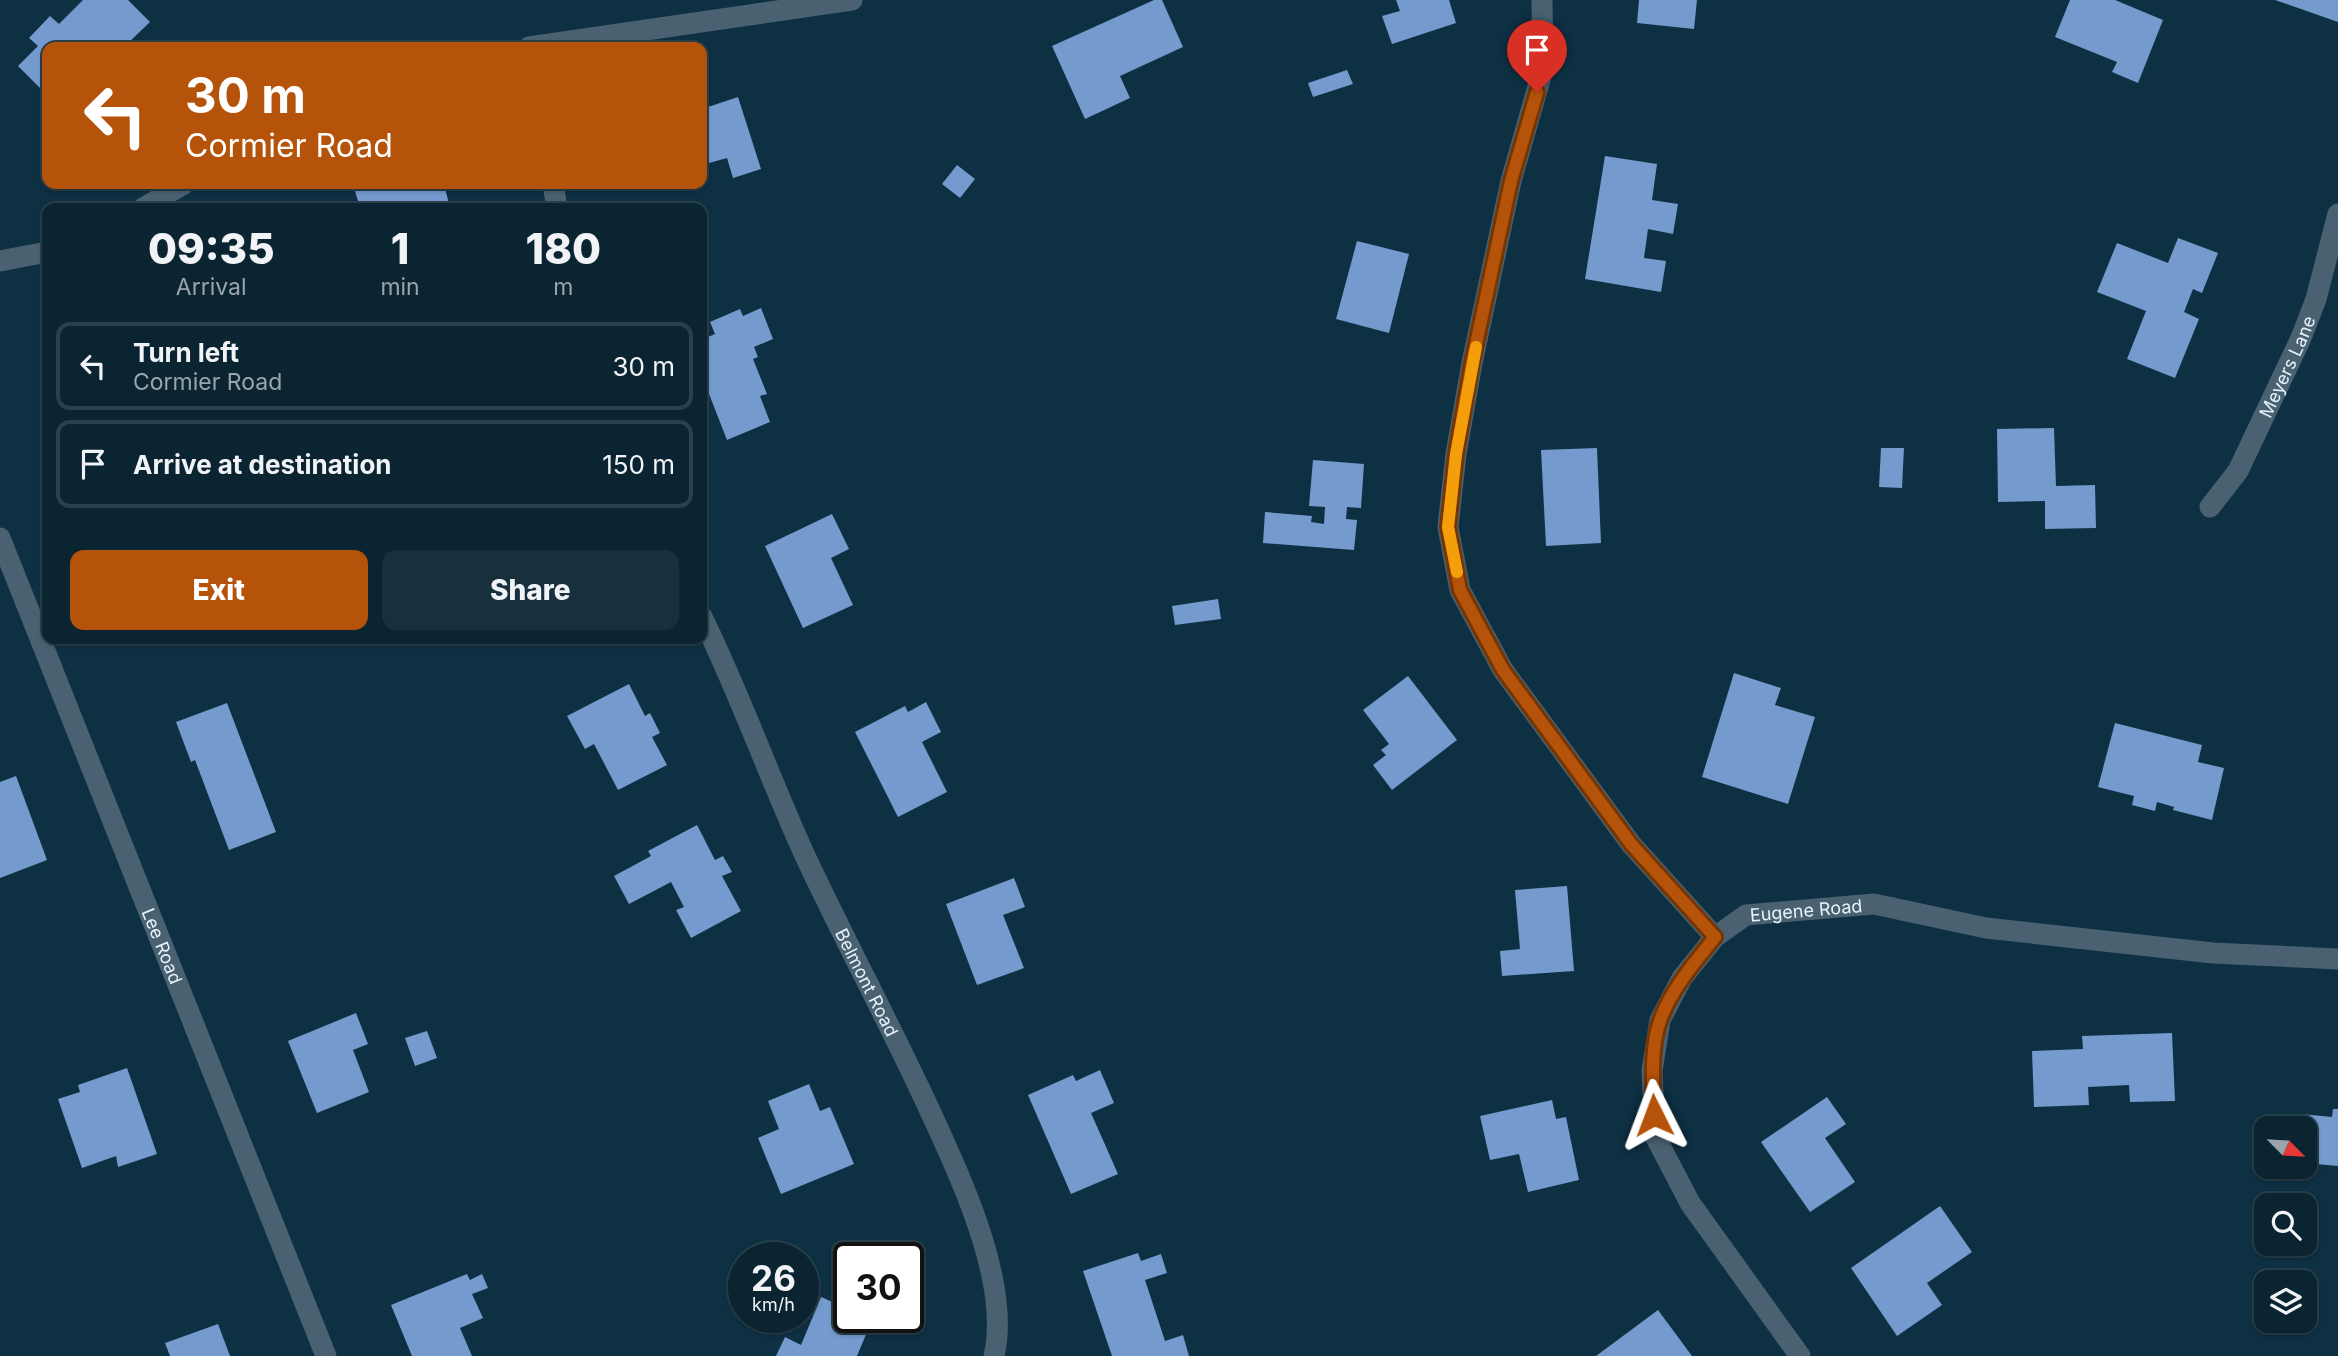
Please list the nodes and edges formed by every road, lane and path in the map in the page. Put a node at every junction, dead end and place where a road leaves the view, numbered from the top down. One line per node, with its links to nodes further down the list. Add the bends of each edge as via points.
1 (852, 0): 3 (street)
2 (1542, 0): 14 (street, via 1543,69 1511,181 1472,363 1448,527 1460,590 1503,670 1631,844)
3 (566, 42)
4 (175, 189): 5 (street)
5 (152, 203)
6 (2338, 214): 9 (street, Meyers Lane, via 2301,338 2238,471)
7 (42, 253): 8 (street)
8 (0, 261)
9 (2210, 507)
10 (0, 538): 12 (street, Lee Road)
11 (707, 629): 17 (street, Belmont Road, via 807,860 894,1032 963,1184 995,1294)
12 (42, 643)
13 (42, 644): 16 (street, Lee Road)
14 (1715, 937): 15 (street, Eugene Road, via 1746,915 1874,904 1986,928 2213,953); 18 (street, Eugene Road, via 1682,978 1660,1020 1652,1071 1655,1136 1690,1203)
15 (2338, 959)
16 (326, 1356)
17 (994, 1356)
18 (1800, 1356)

